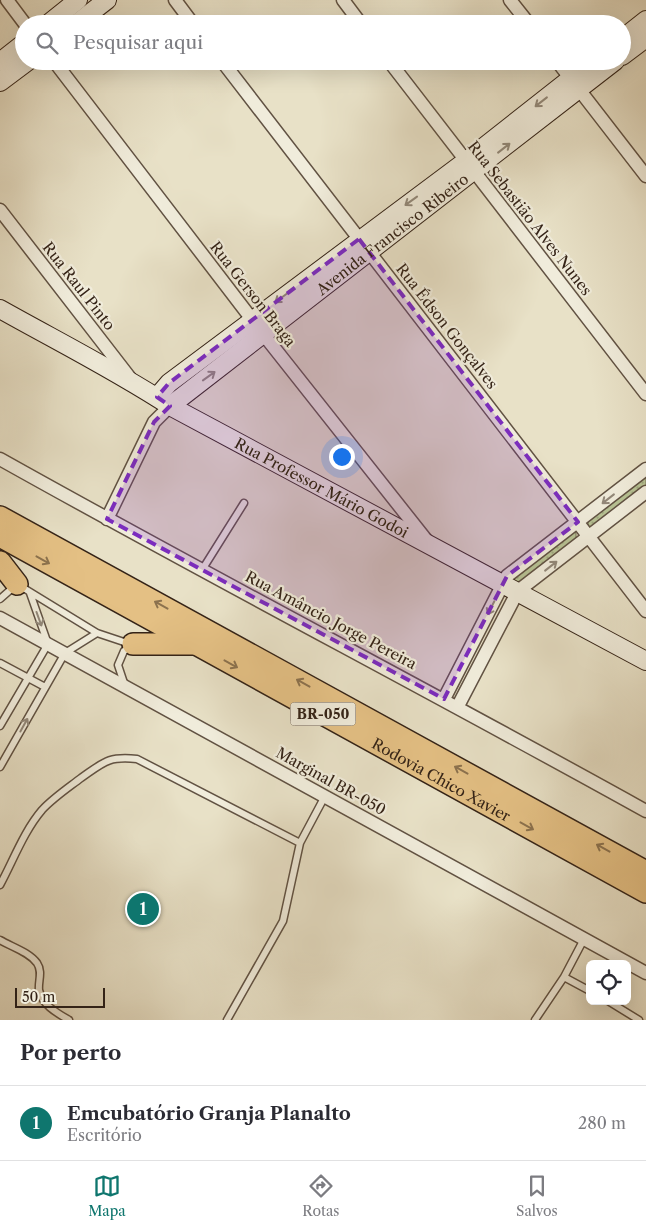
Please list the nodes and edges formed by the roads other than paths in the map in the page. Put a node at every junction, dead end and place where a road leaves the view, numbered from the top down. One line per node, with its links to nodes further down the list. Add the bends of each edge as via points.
1 (7, 0): 7 (street)
2 (78, 0): 8 (street)
3 (107, 0): 9 (street)
4 (175, 0): 10 (street)
5 (343, 0): 11 (street)
6 (510, 0): 12 (street)
7 (18, 15)
8 (59, 15)
9 (88, 15)
10 (186, 15)
11 (354, 15)
12 (522, 15)
13 (646, 20): 14 (street)
14 (631, 32)
15 (646, 38): 16 (street)
16 (631, 49)
17 (15, 50): 18 (street)
18 (0, 62)
19 (16, 70): 26 (street)
20 (61, 70): 33 (street, Rua Gerson Braga)
21 (229, 70): 31 (street, Rua Édson Gonçalves)
22 (397, 70): 28 (street, Rua Sebastião Alves Nunes)
23 (564, 70): 27 (street)
24 (586, 70): 27 (street, Avenida Francisco Ribeiro)
25 (599, 70): 27 (street, Avenida Francisco Ribeiro)
26 (0, 82)
27 (574, 84): 28 (street, Avenida Francisco Ribeiro); 29 (street)
28 (470, 166): 31 (street, Avenida Francisco Ribeiro); 36 (street, Rua Sebastião Alves Nunes)
29 (646, 176)
30 (0, 210): 35 (street, Rua Raul Pinto)
31 (364, 245): 33 (street, Avenida Francisco Ribeiro, one-way to 33); 34 (street, Avenida Francisco Ribeiro); 44 (street, Rua Édson Gonçalves)
32 (0, 309): 35 (street, Rua Professor Mário Godoi)
33 (252, 320): 34 (street, Rua Gerson Braga); 37 (street, Avenida Francisco Ribeiro, via 169,383)
34 (264, 335): 37 (street, Avenida Francisco Ribeiro, one-way to 34); 47 (street, Rua Gerson Braga)
35 (132, 381): 37 (street, Rua Professor Mário Godoi)
36 (646, 394)
37 (163, 401): 43 (street); 47 (street, Rua Professor Mário Godoi)
38 (0, 459): 43 (street, Rua Amâncio Jorge Pereira)
39 (646, 469): 44 (street, one-way to 44)
40 (646, 492): 46 (street)
41 (244, 503): 49 (lane)
42 (0, 517): 73 (highway, Rodovia Chico Xavier / BR-050, one-way to 42)
43 (107, 519): 49 (street, Rua Amâncio Jorge Pereira)
44 (578, 522): 46 (street, Rua Édson Gonçalves); 50 (street, via 511,572)
45 (0, 536): 59 (highway, Rodovia Chico Xavier / BR-050, one-way to 59)
46 (588, 538): 52 (street, one-way to 46); 54 (street, Rua Édson Gonçalves)
47 (430, 545): 50 (street, Rua Professor Mário Godoi)
48 (0, 562): 51 (highway)
49 (202, 570): 66 (street, Rua Amâncio Jorge Pereira)
50 (503, 583): 52 (street, Rua Professor Mário Godoi); 66 (street, one-way to 66)
51 (24, 589): 53 (lane); 56 (lane); 57 (lane, one-way to 57)
52 (518, 591): 61 (street, Rua Professor Mário Godoi); 67 (street)
53 (0, 599)
54 (646, 611)
55 (0, 618): 57 (street, Marginal BR-050)
56 (97, 633): 58 (lane); 60 (lane)
57 (48, 644): 60 (street, Marginal BR-050); 63 (lane)
58 (133, 644): 59 (highway); 64 (lane, via 124,651 118,665)
59 (195, 644): 75 (highway, Rodovia Chico Xavier / BR-050, one-way to 75)
60 (65, 653): 64 (street, Marginal BR-050); 65 (lane)
61 (646, 661)
62 (0, 663): 63 (lane)
63 (29, 678): 65 (lane); 68 (lane)
64 (126, 686): 70 (street, Marginal BR-050)
65 (45, 687): 69 (lane, one-way to 65)
66 (444, 699): 67 (street, Rua Amâncio Jorge Pereira)
67 (458, 706): 71 (street, Rua Amâncio Jorge Pereira)
68 (0, 726)
69 (0, 767)
70 (325, 796): 72 (lane); 76 (street, Marginal BR-050)
71 (646, 811)
72 (300, 843): 74 (lane, via 137,759 118,757 101,764 42,811); 84 (lane, via 283,921)
73 (646, 872)
74 (0, 885)
75 (646, 892)
76 (584, 939): 78 (street, Marginal BR-050); 79 (lane)
77 (0, 940): 83 (lane, via 37,963 39,991 46,1005)
78 (646, 973)
79 (564, 978): 80 (lane); 82 (lane)
80 (586, 989)
81 (615, 1005): 85 (lane)
82 (538, 1019)
83 (69, 1020)
84 (227, 1020)
85 (639, 1020)

